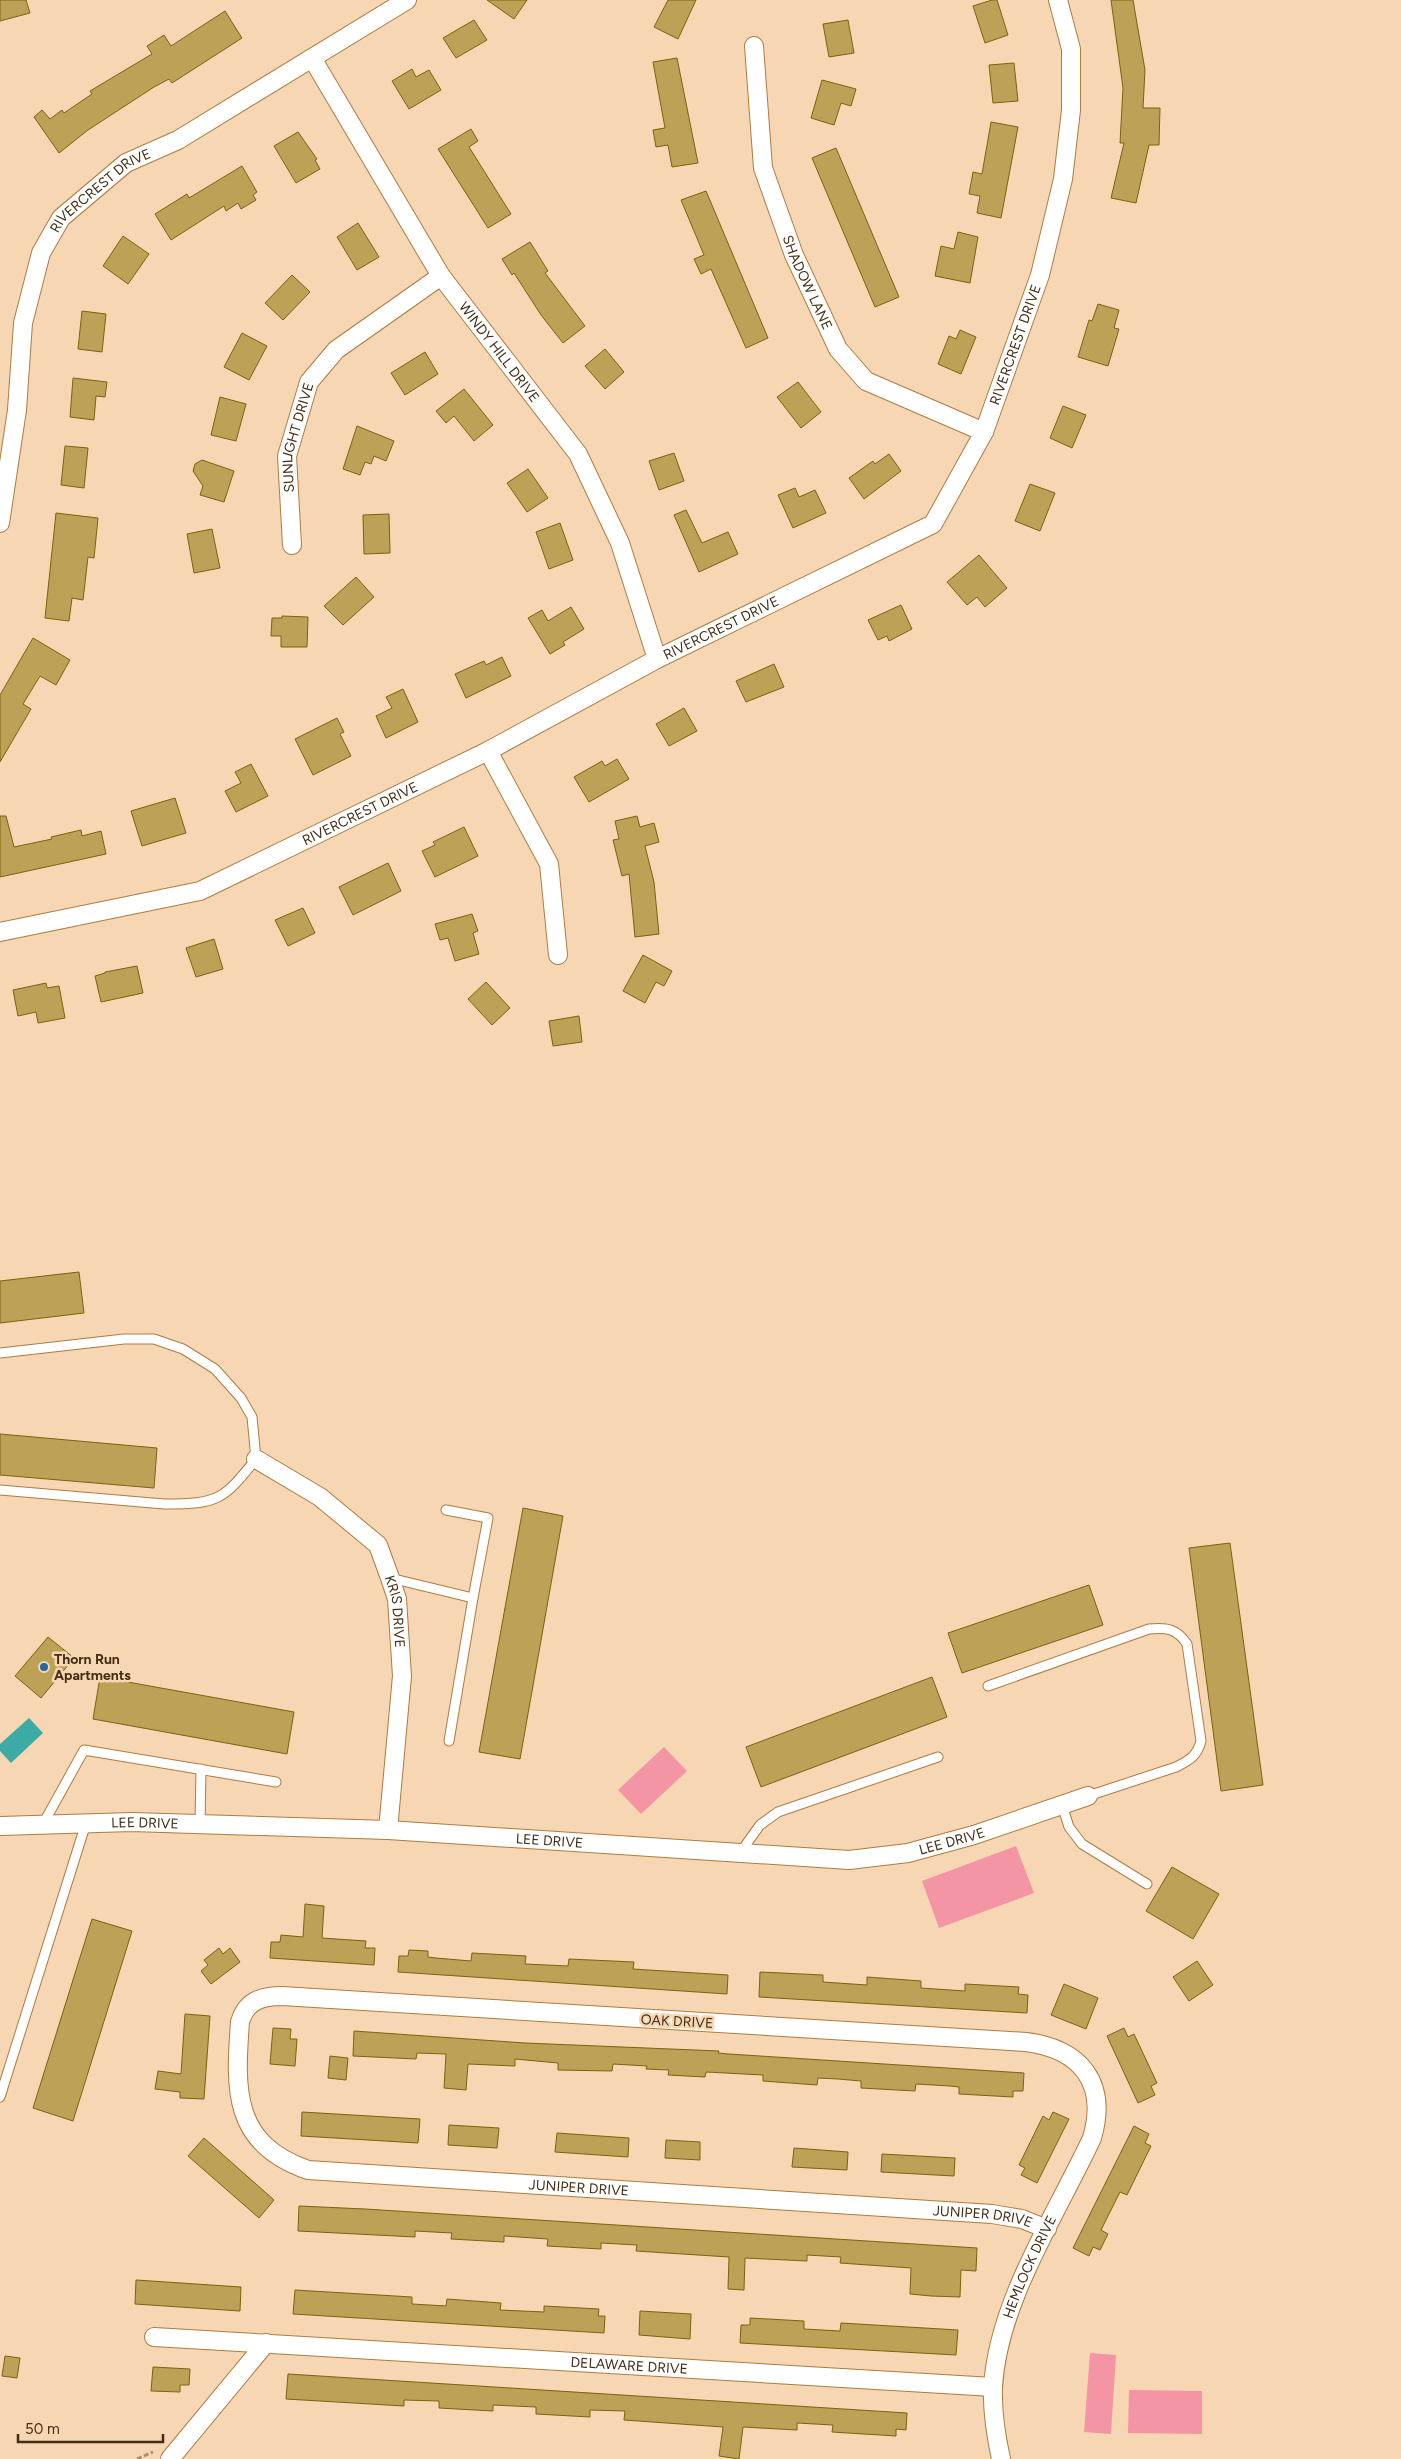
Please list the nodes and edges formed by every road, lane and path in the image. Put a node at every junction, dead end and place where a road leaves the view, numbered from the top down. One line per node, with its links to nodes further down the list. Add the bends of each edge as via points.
1 (407, 0): 4 (street, RIVERCREST DRIVE)
2 (1058, 0): 6 (street, RIVERCREST DRIVE, via 1071,49 1071,110 1063,179 1040,274)
3 (754, 46): 6 (street, SHADOW LANE, via 762,168 794,255 838,349 866,381)
4 (312, 58): 5 (street, WINDY HILL DRIVE); 7 (street, RIVERCREST DRIVE, via 178,140 126,163 61,218 41,253 23,323 17,410)
5 (442, 276): 8 (street, SUNLIGHT DRIVE, via 336,350 309,382 287,456); 9 (street, WINDY HILL DRIVE, via 578,454 620,543)
6 (984, 432): 9 (street, RIVERCREST DRIVE, via 933,524)
7 (0, 523)
8 (292, 545)
9 (656, 659): 10 (street, RIVERCREST DRIVE)
10 (488, 752): 11 (street, RIVERCREST DRIVE, via 200,891); 12 (street, via 549,864)
11 (0, 932)
12 (558, 955)
13 (0, 1353): 14 (lane, via 124,1339 154,1339 183,1349 215,1369 241,1398 252,1417)
14 (256, 1459): 15 (lane, via 230,1491 216,1499 190,1504); 17 (street, KRIS DRIVE, via 320,1497 378,1545)
15 (0, 1490)
16 (446, 1510): 18 (lane, via 488,1518)
17 (390, 1578): 18 (lane); 30 (street, KRIS DRIVE, via 397,1599 402,1676)
18 (474, 1598): 20 (lane)
19 (988, 1686): 24 (lane, via 1149,1629 1167,1627 1180,1634 1188,1644 1201,1740 1198,1752 1176,1767)
20 (449, 1741)
21 (938, 1757): 31 (lane, via 778,1812 760,1825)
22 (201, 1769): 23 (lane); 27 (lane, via 84,1750); 28 (lane)
23 (276, 1782)
24 (1088, 1796): 25 (street, LEE DRIVE)
25 (1062, 1805): 31 (street, LEE DRIVE, via 908,1853 849,1860); 32 (lane, via 1069,1827 1082,1844)
26 (86, 1823): 27 (street, LEE DRIVE); 28 (street, LEE DRIVE); 35 (lane)
27 (43, 1824): 29 (street, LEE DRIVE)
28 (200, 1824): 30 (street, LEE DRIVE)
29 (0, 1826)
30 (388, 1830): 31 (street, LEE DRIVE)
31 (740, 1853)
32 (1147, 1884)
33 (247, 2006): 34 (street, OAK DRIVE, via 262,1997 282,1996 1026,2042 1042,2044 1067,2054 1087,2073); 36 (street, JUNIPER DRIVE, via 240,2022 237,2067 242,2108 248,2122 267,2147 279,2157 308,2170 992,2214 1022,2219)
34 (1093, 2085): 36 (street, HEMLOCK DRIVE, via 1098,2106 1092,2138)
35 (0, 2097)
36 (1047, 2229): 39 (street, HEMLOCK DRIVE, via 1010,2312)
37 (154, 2337): 38 (street, DELAWARE DRIVE)
38 (266, 2343): 39 (street, DELAWARE DRIVE); 40 (street)
39 (993, 2387): 42 (street, HEMLOCK DRIVE)
40 (163, 2455): 41 (path)
41 (137, 2459)
42 (1001, 2459)

